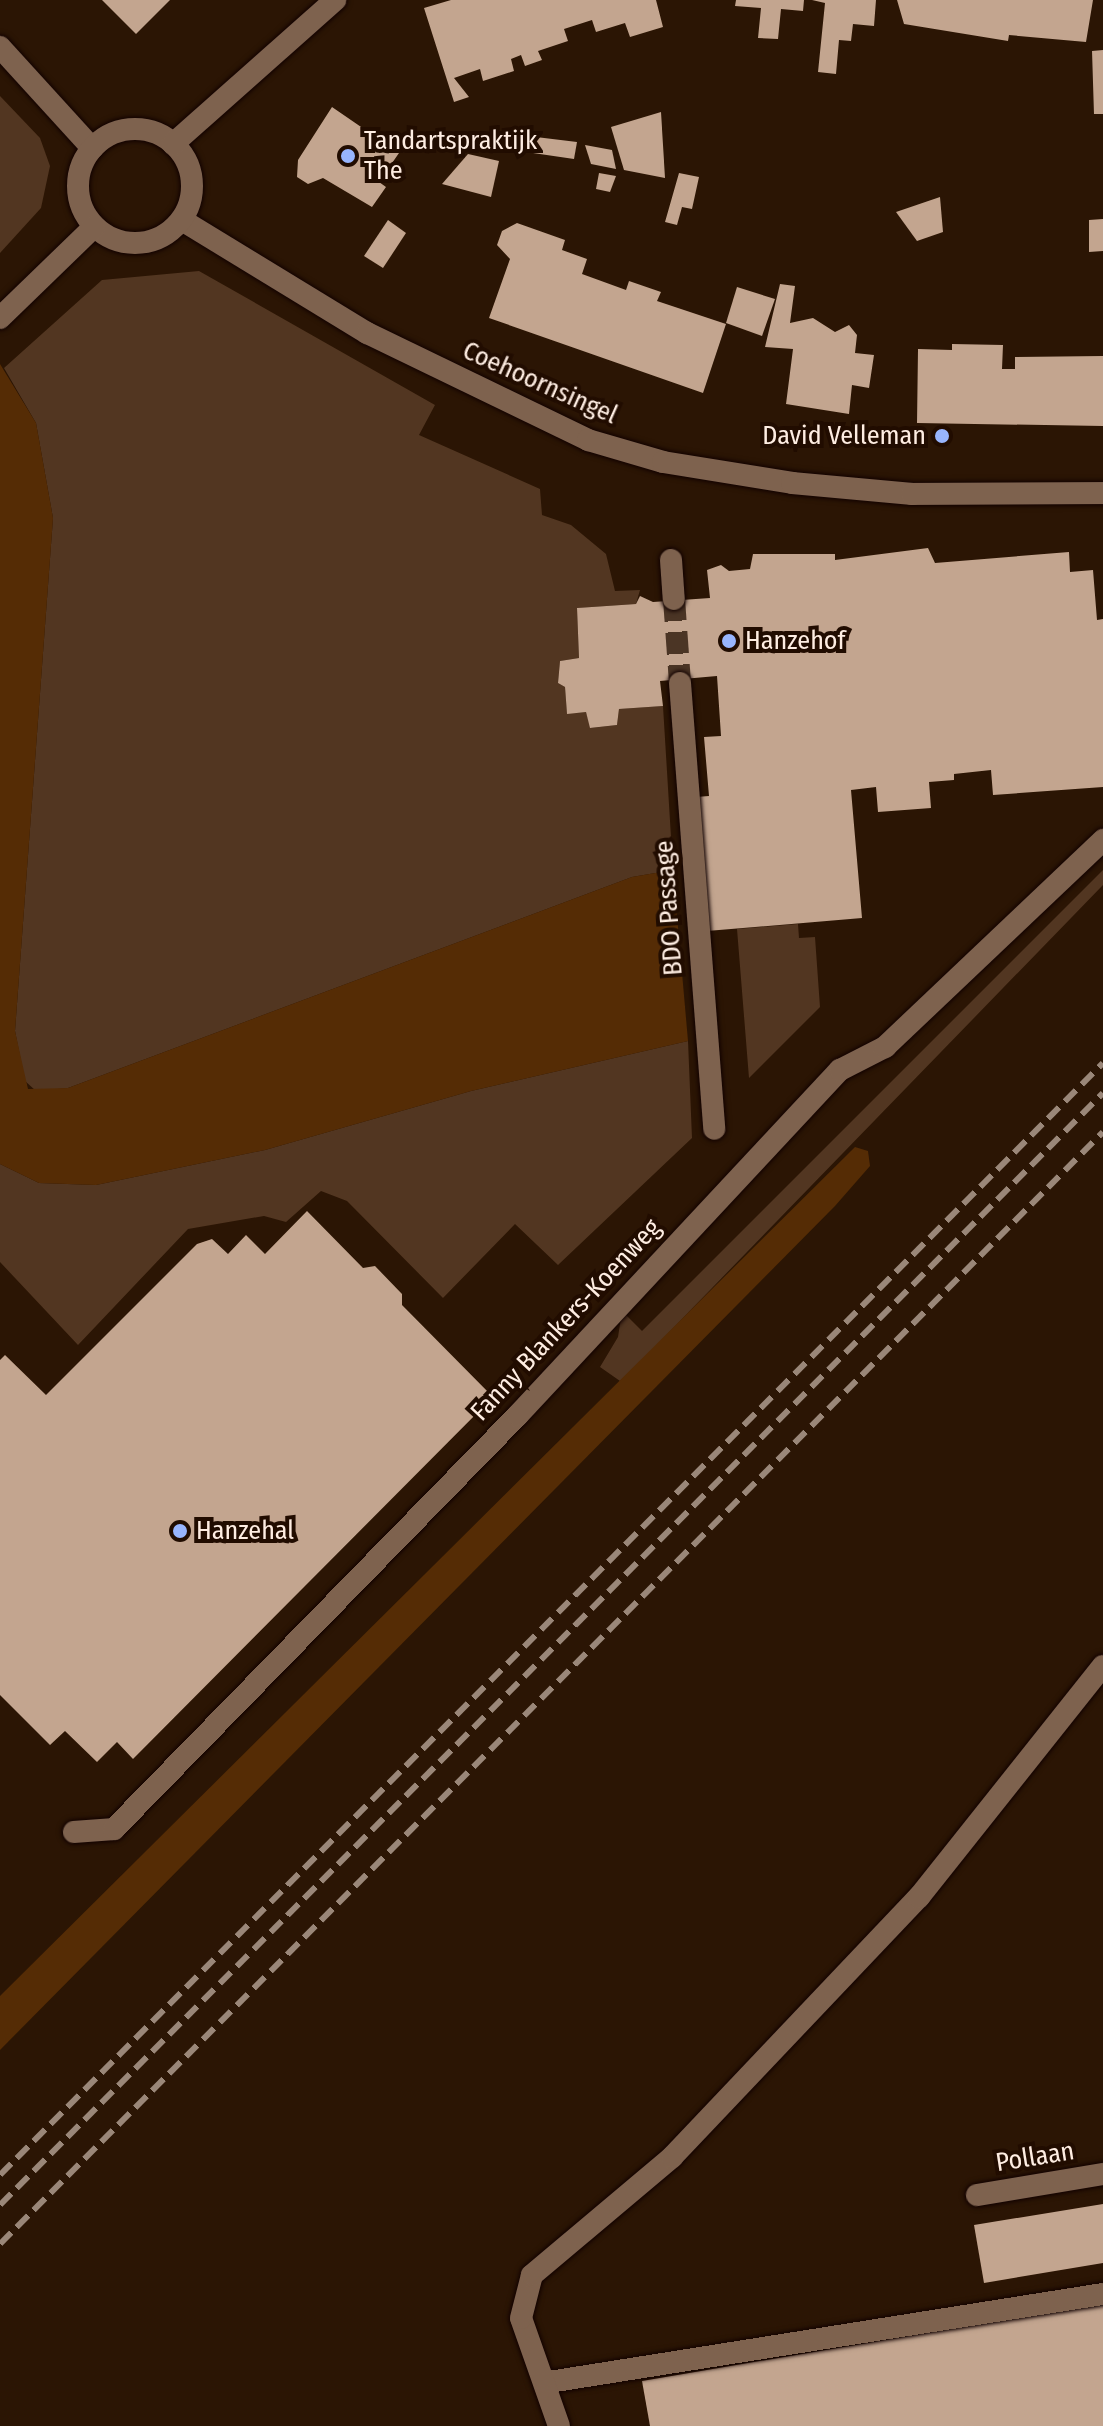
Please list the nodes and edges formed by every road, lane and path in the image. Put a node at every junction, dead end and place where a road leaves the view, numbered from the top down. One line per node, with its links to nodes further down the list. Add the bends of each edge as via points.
1 (335, 0): 3 (street)
2 (0, 47): 4 (street)
3 (173, 144): 4 (street, via 154,132 132,129); 5 (street, via 191,171 192,196)
4 (92, 148): 6 (street, via 77,188)
5 (182, 220): 6 (street, via 148,242 119,242); 8 (street, Coehoornsingel, via 367,333 588,440 663,462 792,483 912,494)
6 (94, 227): 7 (street)
7 (0, 318)
8 (1103, 493)
9 (671, 560): 10 (street)
10 (674, 599)
11 (680, 683): 13 (street, BDO Passage)
12 (1103, 840): 15 (street, Fanny Blankers-Koenweg, via 885,1047 840,1070 518,1415 114,1829)
13 (714, 1129)
14 (1103, 1666): 19 (street, via 919,1897 672,2157 532,2275 521,2318)
15 (74, 1832)
16 (1103, 2174): 17 (street, Pollaan)
17 (977, 2195)
18 (1103, 2294): 19 (street)
19 (549, 2382): 20 (street)
20 (559, 2426)

